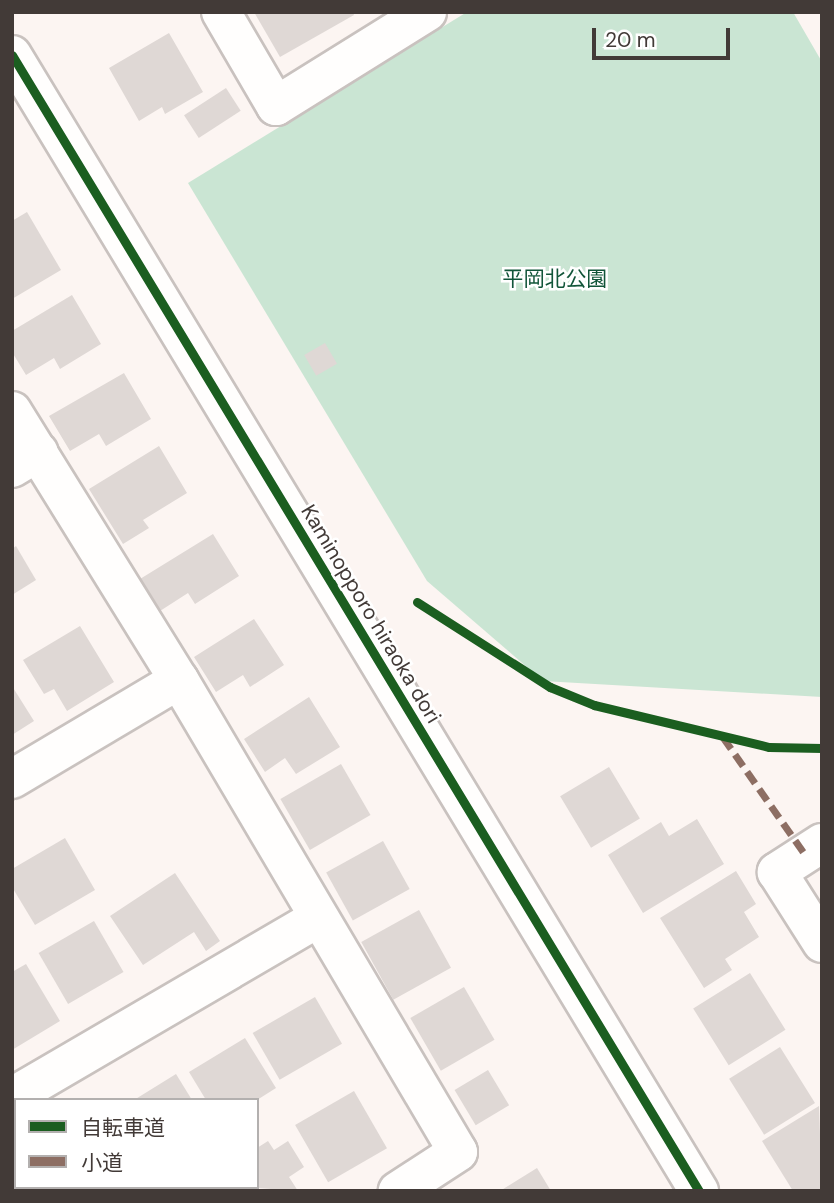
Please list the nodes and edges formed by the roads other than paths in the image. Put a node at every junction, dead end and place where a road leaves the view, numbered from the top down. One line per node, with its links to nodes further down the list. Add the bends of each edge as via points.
1 (221, 12): 2 (street, via 276,106)
2 (427, 12)
3 (12, 55): 13 (street, Kaminopporo hiraoka dori)
4 (12, 411): 5 (street)
5 (26, 460): 6 (street)
6 (179, 680): 7 (street); 9 (street)
7 (12, 779)
8 (822, 843): 10 (street, via 777,872)
9 (318, 918): 11 (street); 12 (street, via 458,1152)
10 (822, 943)
11 (12, 1097)
12 (398, 1191)
13 (699, 1191)

